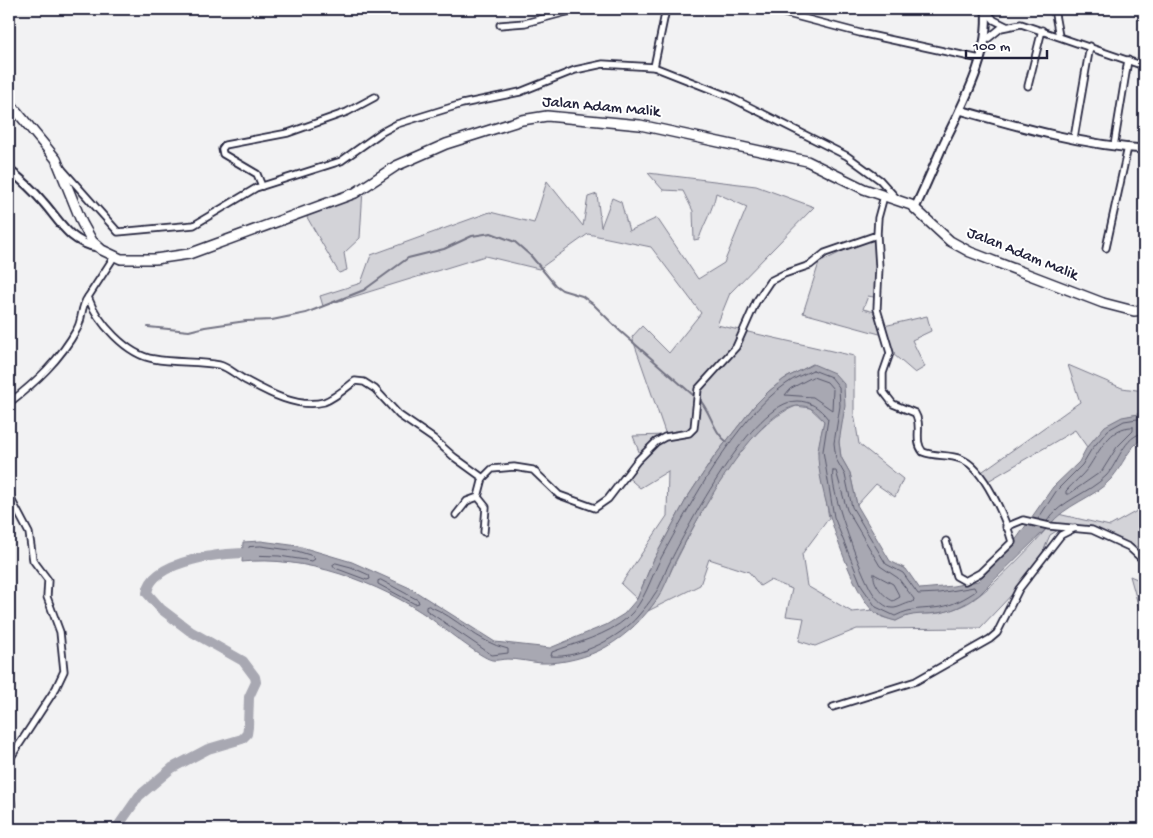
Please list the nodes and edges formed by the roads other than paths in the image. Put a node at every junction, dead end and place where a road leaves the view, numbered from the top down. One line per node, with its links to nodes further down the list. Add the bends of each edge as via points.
1 (574, 9): 7 (street, via 525,23)
2 (666, 9): 16 (street)
3 (769, 9): 5 (street)
4 (1054, 9): 10 (street)
5 (778, 10): 13 (street, via 860,33)
6 (986, 10): 8 (street, via 994,20); 11 (street)
7 (500, 25)
8 (1006, 26): 9 (street, via 1021,24); 11 (street)
9 (1042, 30): 10 (street); 17 (street)
10 (1059, 36): 12 (street)
11 (985, 40): 13 (street)
12 (1090, 46): 14 (street); 21 (street)
13 (980, 59): 20 (street)
14 (1128, 60): 15 (street); 22 (street)
15 (1144, 66)
16 (654, 67): 27 (street, via 624,64 590,66 520,92 416,116 382,132 341,161); 29 (street, via 730,97 836,150 880,180)
17 (1028, 86)
18 (375, 97): 27 (street, via 347,112 288,132 225,145 223,154 257,174)
19 (9, 102): 25 (highway, Jalan Adam Malik)
20 (960, 110): 21 (street); 30 (street)
21 (1074, 138): 22 (street)
22 (1114, 146): 23 (street)
23 (1128, 148): 24 (street); 33 (street)
24 (1144, 148)
25 (60, 166): 27 (street, via 92,200 112,228 121,232 194,225); 32 (highway, Jalan Adam Malik, via 82,223)
26 (9, 170): 32 (street, via 39,197 66,232 82,243)
27 (262, 186)
28 (884, 196): 29 (highway, Jalan Adam Malik); 31 (street); 34 (highway, Jalan Adam Malik, via 817,164 782,154 640,125 534,117 446,144 396,166 355,193 189,254 155,259)
29 (898, 200): 30 (highway, Jalan Adam Malik)
30 (915, 208): 36 (highway, Jalan Adam Malik, via 950,241 970,252 1103,303 1134,311)
31 (876, 235): 38 (street, via 826,253 810,265 770,281 756,302 736,347 698,390 692,431 656,442 601,506 588,507 559,495 541,476 528,469 492,469); 42 (street, via 879,267 877,309 890,353 883,373 883,391 893,404 915,413 919,422 919,447 923,452 959,458 974,469 993,496)
32 (97, 247): 34 (highway, Jalan Adam Malik)
33 (1106, 248)
34 (114, 257): 35 (street)
35 (88, 297): 37 (street, via 82,306 78,329 47,371); 38 (street, via 107,329 127,346 152,359 221,365 271,394 300,402 323,402 355,381 370,385 399,415)
36 (1144, 310)
37 (9, 403)
38 (483, 478): 40 (street)
39 (9, 490): 48 (street, via 29,533 33,560 48,580 47,597 60,632 64,666 56,688)
40 (478, 497): 41 (street, via 470,498); 44 (street, via 486,507)
41 (456, 515)
42 (1006, 527): 43 (street, via 1023,520); 45 (street, via 1011,544 968,581 959,579 955,573)
43 (1075, 528): 46 (street, via 1092,530 1118,540); 47 (street, via 1062,535 1019,589 997,633 990,639 916,681)
44 (484, 532)
45 (946, 542)
46 (1144, 561)
47 (833, 708)
48 (9, 760)
49 (9, 792): 50 (street, via 12,807)
50 (9, 812)

